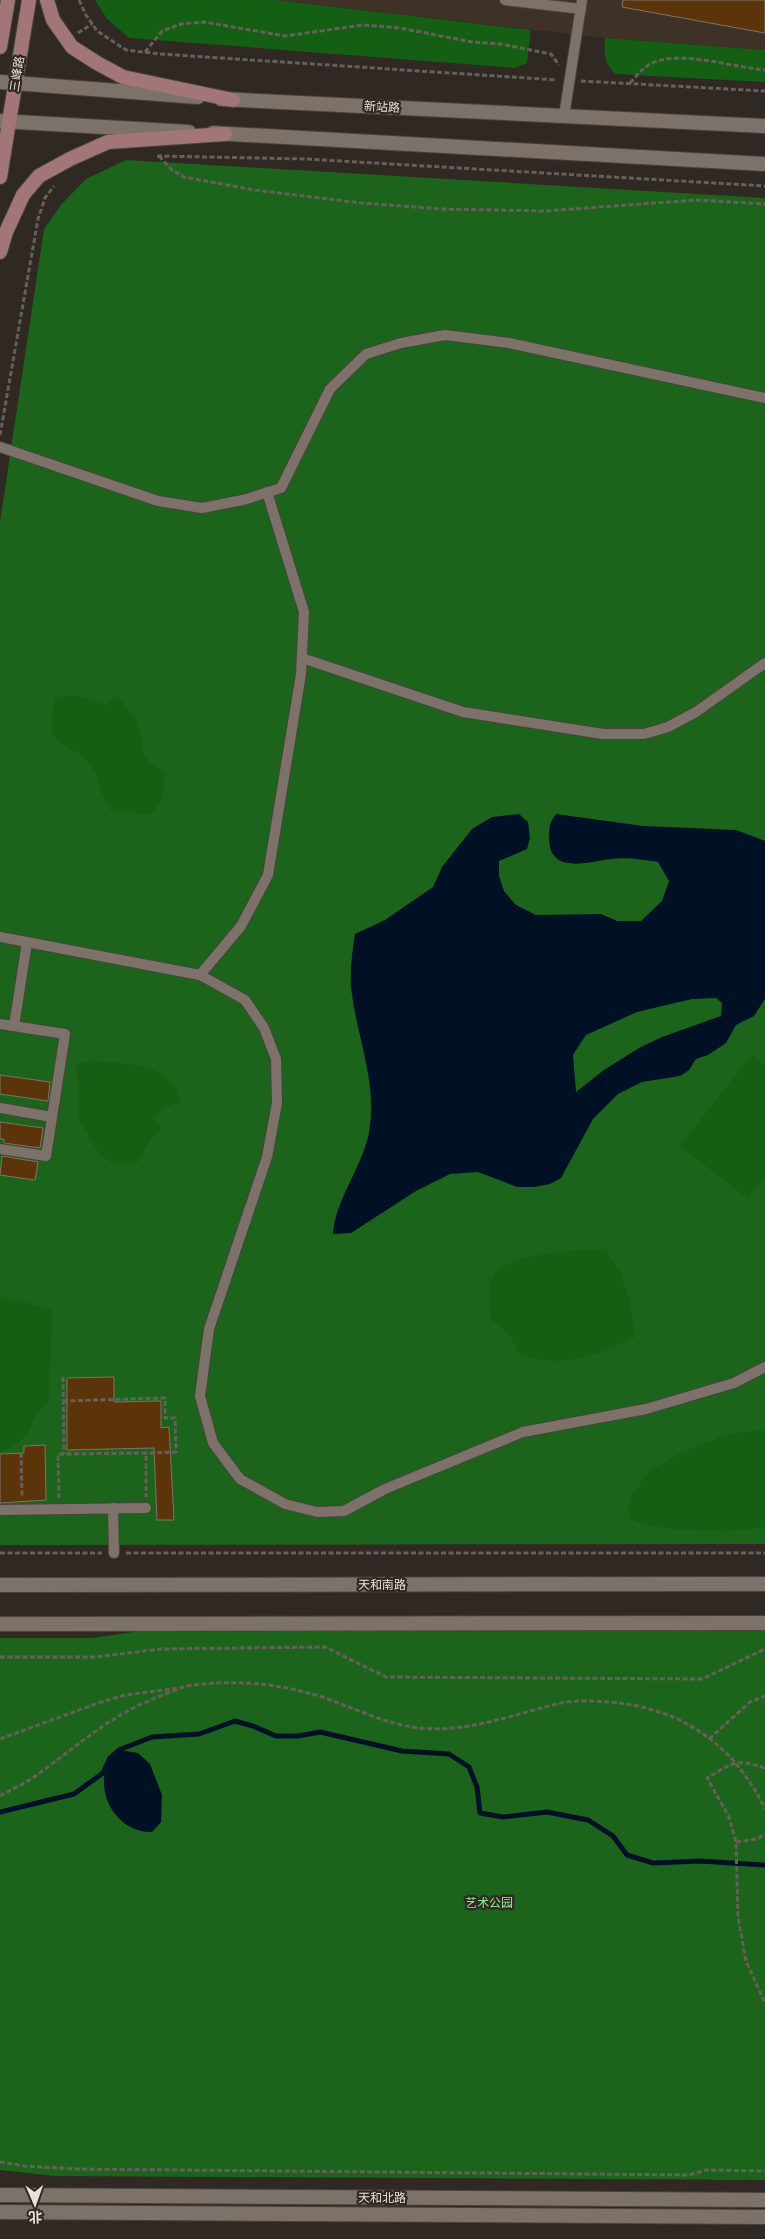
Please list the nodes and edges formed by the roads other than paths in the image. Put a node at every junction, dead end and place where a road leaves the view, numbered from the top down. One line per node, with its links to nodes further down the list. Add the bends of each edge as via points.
1 (8, 0): 6 (main road, 三峰路)
2 (29, 0): 8 (main road, 三峰路)
3 (47, 0): 9 (main road, via 53,20 72,47 122,77)
4 (504, 0): 5 (lane)
5 (581, 5): 10 (lane)
6 (0, 47)
7 (0, 82): 8 (street, 新站路)
8 (16, 85): 9 (street, 新站路); 11 (main road, 三峰路)
9 (233, 100): 10 (street, 新站路)
10 (564, 116): 12 (street, 新站路)
11 (4, 122): 13 (street); 15 (main road, 三峰路)
12 (765, 126)
13 (225, 134): 14 (street); 16 (main road, via 108,142 70,159 39,176 23,195)
14 (765, 164)
15 (0, 177)
16 (0, 252)
17 (765, 398): 19 (lane, via 509,342 444,335 401,343 366,354 330,389 281,488)
18 (0, 447): 19 (lane, via 158,501 202,508)
19 (267, 492): 20 (lane, via 304,612)
20 (302, 658): 21 (lane, via 463,712 603,734 644,734 668,727 696,712); 24 (lane, via 268,875 241,926)
21 (765, 663)
22 (0, 938): 23 (lane)
23 (27, 942): 24 (lane); 26 (lane)
24 (200, 975): 30 (lane, via 245,1000 264,1028 276,1060 277,1103 267,1157 209,1329 200,1396 213,1443 240,1479 285,1504 317,1512 344,1511 385,1489 523,1432 646,1409 734,1383)
25 (0, 1024): 26 (lane)
26 (14, 1026): 28 (lane, via 65,1034)
27 (0, 1108): 28 (lane)
28 (52, 1116): 29 (lane, via 46,1156)
29 (0, 1149)
30 (765, 1367)
31 (113, 1508): 32 (lane); 33 (lane); 34 (lane)
32 (146, 1508)
33 (0, 1510)
34 (114, 1553)
35 (765, 1584): 36 (street, 天和南路)
36 (0, 1585)
37 (765, 1623): 38 (street)
38 (0, 1624)
39 (0, 2195): 40 (street, 天和北路)
40 (765, 2200)
41 (0, 2212): 42 (street, 天和北路)
42 (765, 2217)

